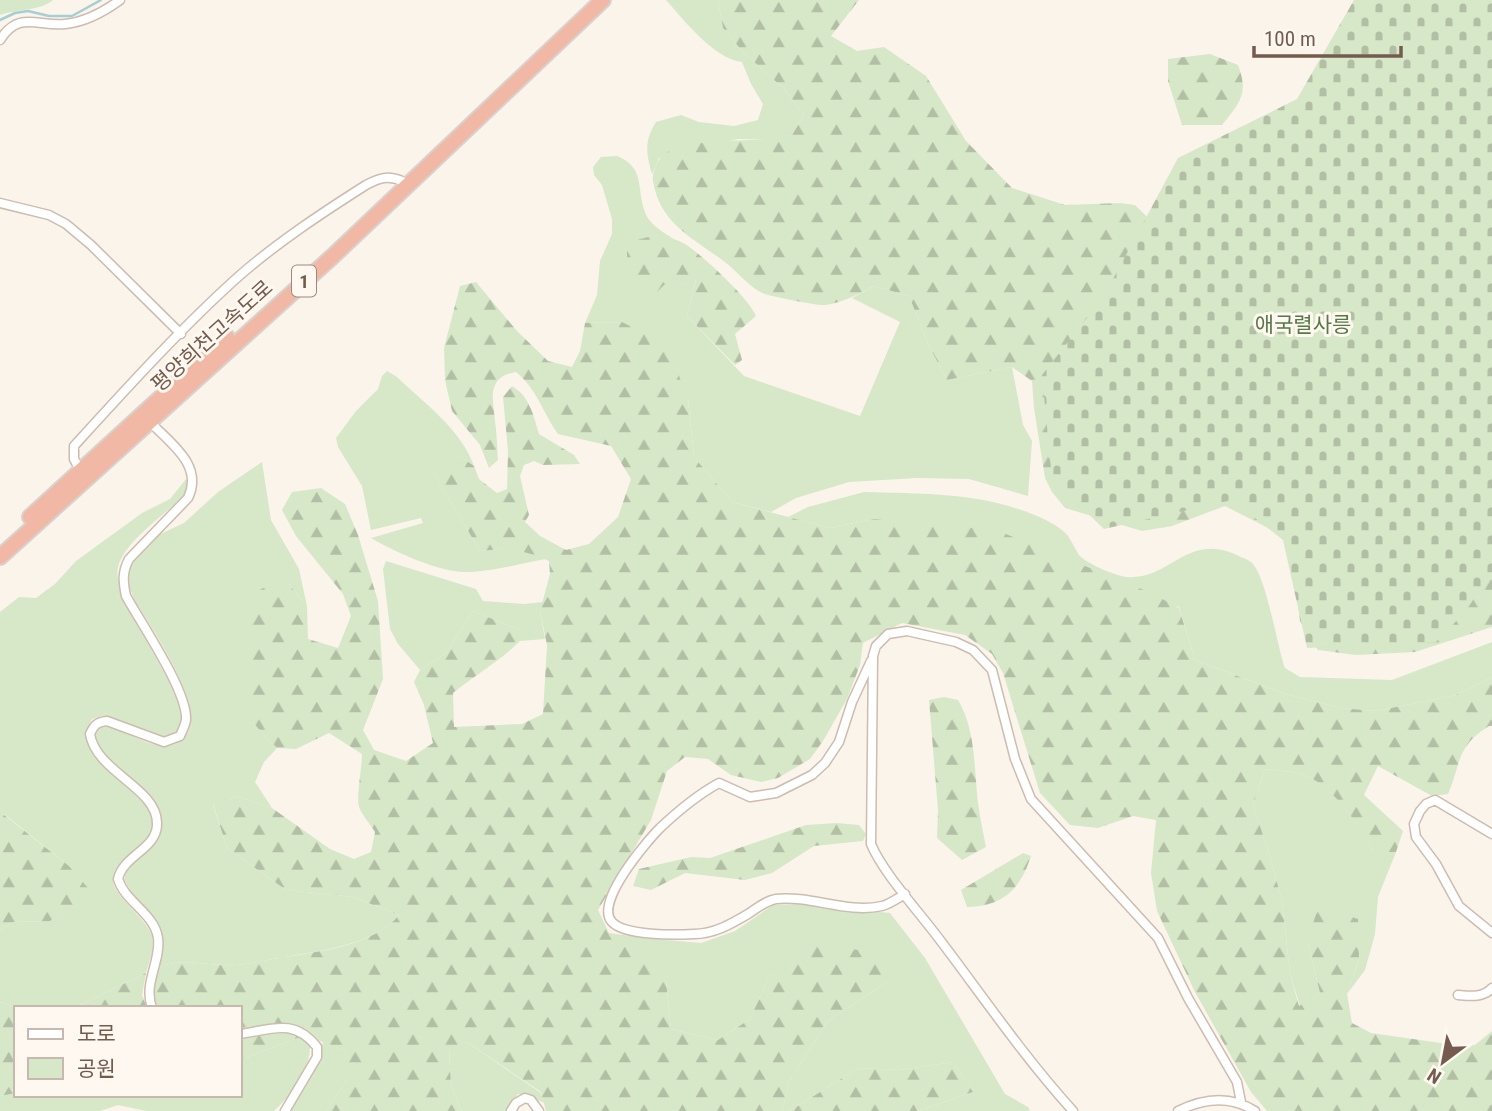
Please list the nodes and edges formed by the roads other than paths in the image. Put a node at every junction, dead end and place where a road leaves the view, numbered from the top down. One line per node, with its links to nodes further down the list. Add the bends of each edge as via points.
1 (120, 0): 4 (street, via 106,11 75,22 24,20)
2 (589, 0): 5 (highway, 평양희천고속도로 / 1)
3 (603, 0): 8 (highway, 평양희천고속도로 / 1, via 333,256)
4 (0, 40)
5 (402, 181): 7 (street, via 381,178 328,209 238,277); 9 (highway, 평양희천고속도로 / 1)
6 (0, 203): 7 (street, via 66,224)
7 (181, 334): 9 (street, via 74,446)
8 (149, 421): 11 (highway, 평양희천고속도로 / 1); 18 (street, via 191,468 194,486 129,559 123,581 126,596 177,687 186,720 180,736 164,742 107,722 99,722 90,734 97,752 156,813 155,835 128,860 118,879 158,936 148,995)
9 (80, 470): 10 (highway, 평양희천고속도로 / 1)
10 (0, 544)
11 (0, 557)
12 (873, 656): 14 (street, via 871,844); 14 (street, via 839,742 825,763 776,793 750,797 719,783 702,792 658,830 629,865 607,907 608,916 630,930 697,934 722,929 772,900 867,907); 20 (street, via 888,634 907,631 956,642 973,650 992,670 1015,759 1031,799 1158,938 1237,1082)
13 (1492, 834): 15 (street, via 1435,800 1426,804 1413,824 1416,837 1459,906)
14 (905, 894): 24 (street, via 1017,1046)
15 (1492, 933)
16 (1492, 988): 17 (street, via 1474,996)
17 (1458, 995)
18 (151, 1006)
19 (242, 1034): 21 (street, via 287,1027 317,1047 317,1057)
20 (1241, 1102): 25 (street, via 1222,1098); 26 (street)
21 (285, 1111)
22 (511, 1111): 23 (street, via 525,1098)
23 (539, 1111)
24 (1073, 1111)
25 (1178, 1111)
26 (1255, 1111)

